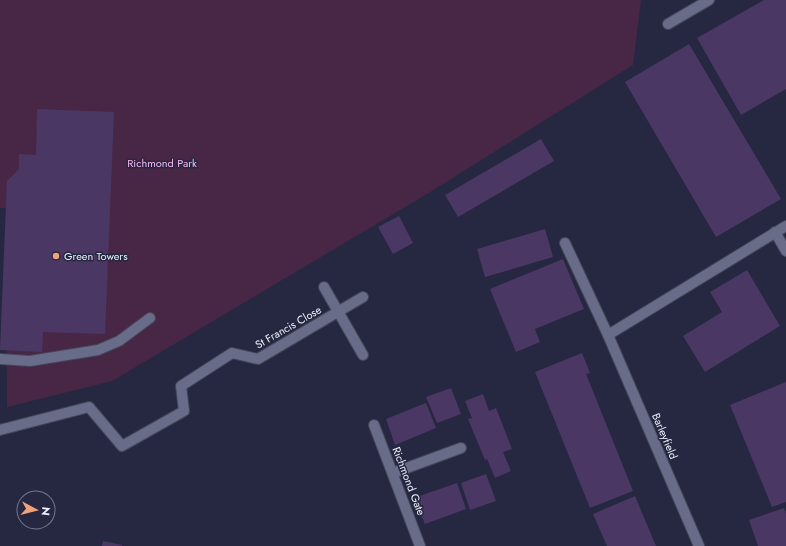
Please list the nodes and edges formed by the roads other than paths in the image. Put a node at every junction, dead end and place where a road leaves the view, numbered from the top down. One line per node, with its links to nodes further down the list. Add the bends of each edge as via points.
1 (709, 0): 2 (street)
2 (668, 24)
3 (786, 226): 4 (street)
4 (775, 232): 6 (street); 11 (street)
5 (565, 243): 11 (street, Barleyfield)
6 (786, 250)
7 (324, 287): 9 (street)
8 (363, 297): 9 (street, St Francis Close)
9 (338, 312): 12 (street); 15 (street, St Francis Close, via 258,359 232,353 180,386 184,411 122,446 89,407)
10 (150, 318): 13 (street, via 119,341 98,350 30,361)
11 (608, 335): 19 (street, Barleyfield)
12 (363, 355)
13 (0, 359)
14 (374, 426): 17 (street, Richmond Gate)
15 (0, 430)
16 (461, 448): 17 (street)
17 (393, 473): 18 (street, Richmond Gate)
18 (420, 546)
19 (699, 546)

